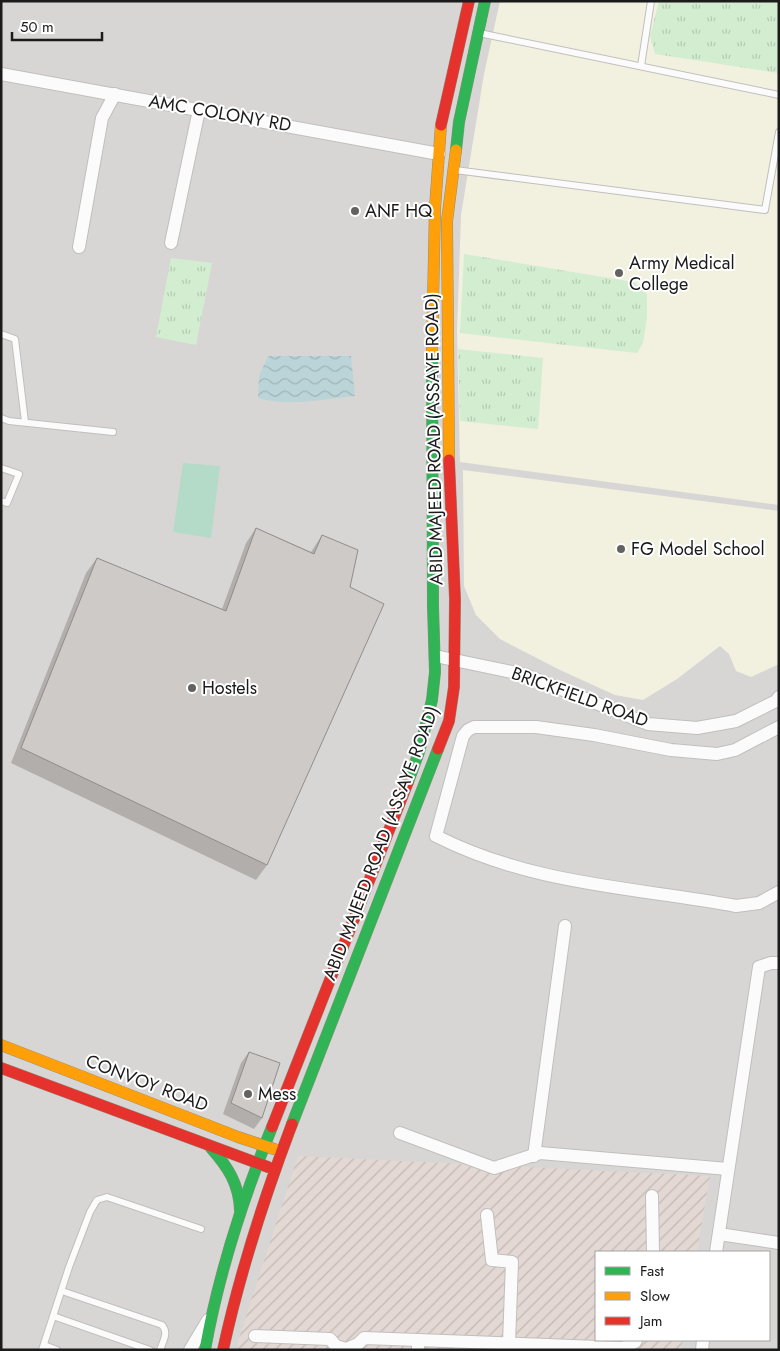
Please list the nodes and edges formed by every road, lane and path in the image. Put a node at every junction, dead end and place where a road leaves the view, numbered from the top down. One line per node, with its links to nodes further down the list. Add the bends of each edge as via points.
1 (469, 1): 11 (main road, ABID MAJEED ROAD (ASSAYE ROAD), via 441,123)
2 (485, 1): 4 (main road, ABID MAJEED ROAD (ASSAYE ROAD))
3 (651, 1): 5 (lane)
4 (478, 32): 5 (lane); 12 (main road, ABID MAJEED ROAD (ASSAYE ROAD), via 458,122)
5 (641, 66): 8 (lane)
6 (1, 74): 7 (street, AMC COLONY RD)
7 (115, 94): 9 (street, AMC COLONY RD); 14 (street, via 102,118)
8 (779, 94)
9 (199, 110): 11 (street, AMC COLONY RD); 13 (street)
10 (779, 132): 12 (lane, via 765,210)
11 (439, 154): 21 (main road, ABID MAJEED ROAD (ASSAYE ROAD), via 432,351)
12 (452, 170): 22 (main road, ABID MAJEED ROAD (ASSAYE ROAD), via 447,221)
13 (171, 243)
14 (79, 247)
15 (1, 334): 17 (lane, via 15,339)
16 (2, 419): 17 (lane)
17 (25, 422): 18 (lane)
18 (113, 432)
19 (1, 468): 20 (lane, via 19,474 7,503)
20 (1, 500)
21 (435, 656): 22 (street, BRICKFIELD ROAD); 32 (main road, ABID MAJEED ROAD (ASSAYE ROAD), via 432,700 419,752)
22 (454, 660): 23 (street, BRICKFIELD ROAD, via 526,675 648,724 697,728 736,721); 33 (main road, ABID MAJEED ROAD (ASSAYE ROAD), via 449,721)
23 (779, 697)
24 (779, 727): 25 (street, via 735,750 717,754 670,750 536,727 474,727 463,736 436,836 503,862 579,882 736,906 760,903)
25 (779, 892)
26 (565, 926): 34 (street)
27 (779, 963): 36 (street, via 759,967)
28 (1, 1045): 32 (main road, CONVOY ROAD)
29 (1, 1068): 31 (main road, CONVOY ROAD)
30 (400, 1133): 34 (street, via 494,1168)
31 (208, 1145): 35 (main road, CONVOY ROAD); 40 (main road, via 227,1165 236,1182)
32 (264, 1146): 33 (main road, CONVOY ROAD); 35 (main road, ABID MAJEED ROAD (ASSAYE ROAD))
33 (281, 1151): 37 (main road, ABID MAJEED ROAD (ASSAYE ROAD))
34 (534, 1156): 36 (street, via 540,1153)
35 (259, 1164): 37 (main road, CONVOY ROAD); 40 (main road, ABID MAJEED ROAD (ASSAYE ROAD))
36 (728, 1168): 42 (street)
37 (275, 1169): 59 (main road, ABID MAJEED ROAD (ASSAYE ROAD), via 248,1250)
38 (652, 1196): 44 (street)
39 (487, 1215): 51 (street, via 492,1260 512,1262)
40 (240, 1218): 48 (main road, ABID MAJEED ROAD (ASSAYE ROAD))
41 (201, 1229): 46 (lane, via 106,1197 97,1200)
42 (719, 1234): 43 (street); 45 (street)
43 (779, 1243)
44 (652, 1251)
45 (716, 1251)
46 (62, 1291): 47 (lane); 56 (lane, via 162,1325 166,1334)
47 (53, 1316): 53 (lane); 55 (lane)
48 (211, 1316): 57 (street); 58 (main road, ABID MAJEED ROAD (ASSAYE ROAD))
49 (255, 1336): 52 (street, via 330,1339 336,1346 346,1349 364,1338)
50 (636, 1341): 51 (street, via 623,1348)
51 (509, 1343): 52 (street)
52 (418, 1345)
53 (43, 1348): 54 (lane)
54 (57, 1350)
55 (150, 1350)
56 (160, 1350)
57 (190, 1350)
58 (205, 1350)
59 (223, 1350)

